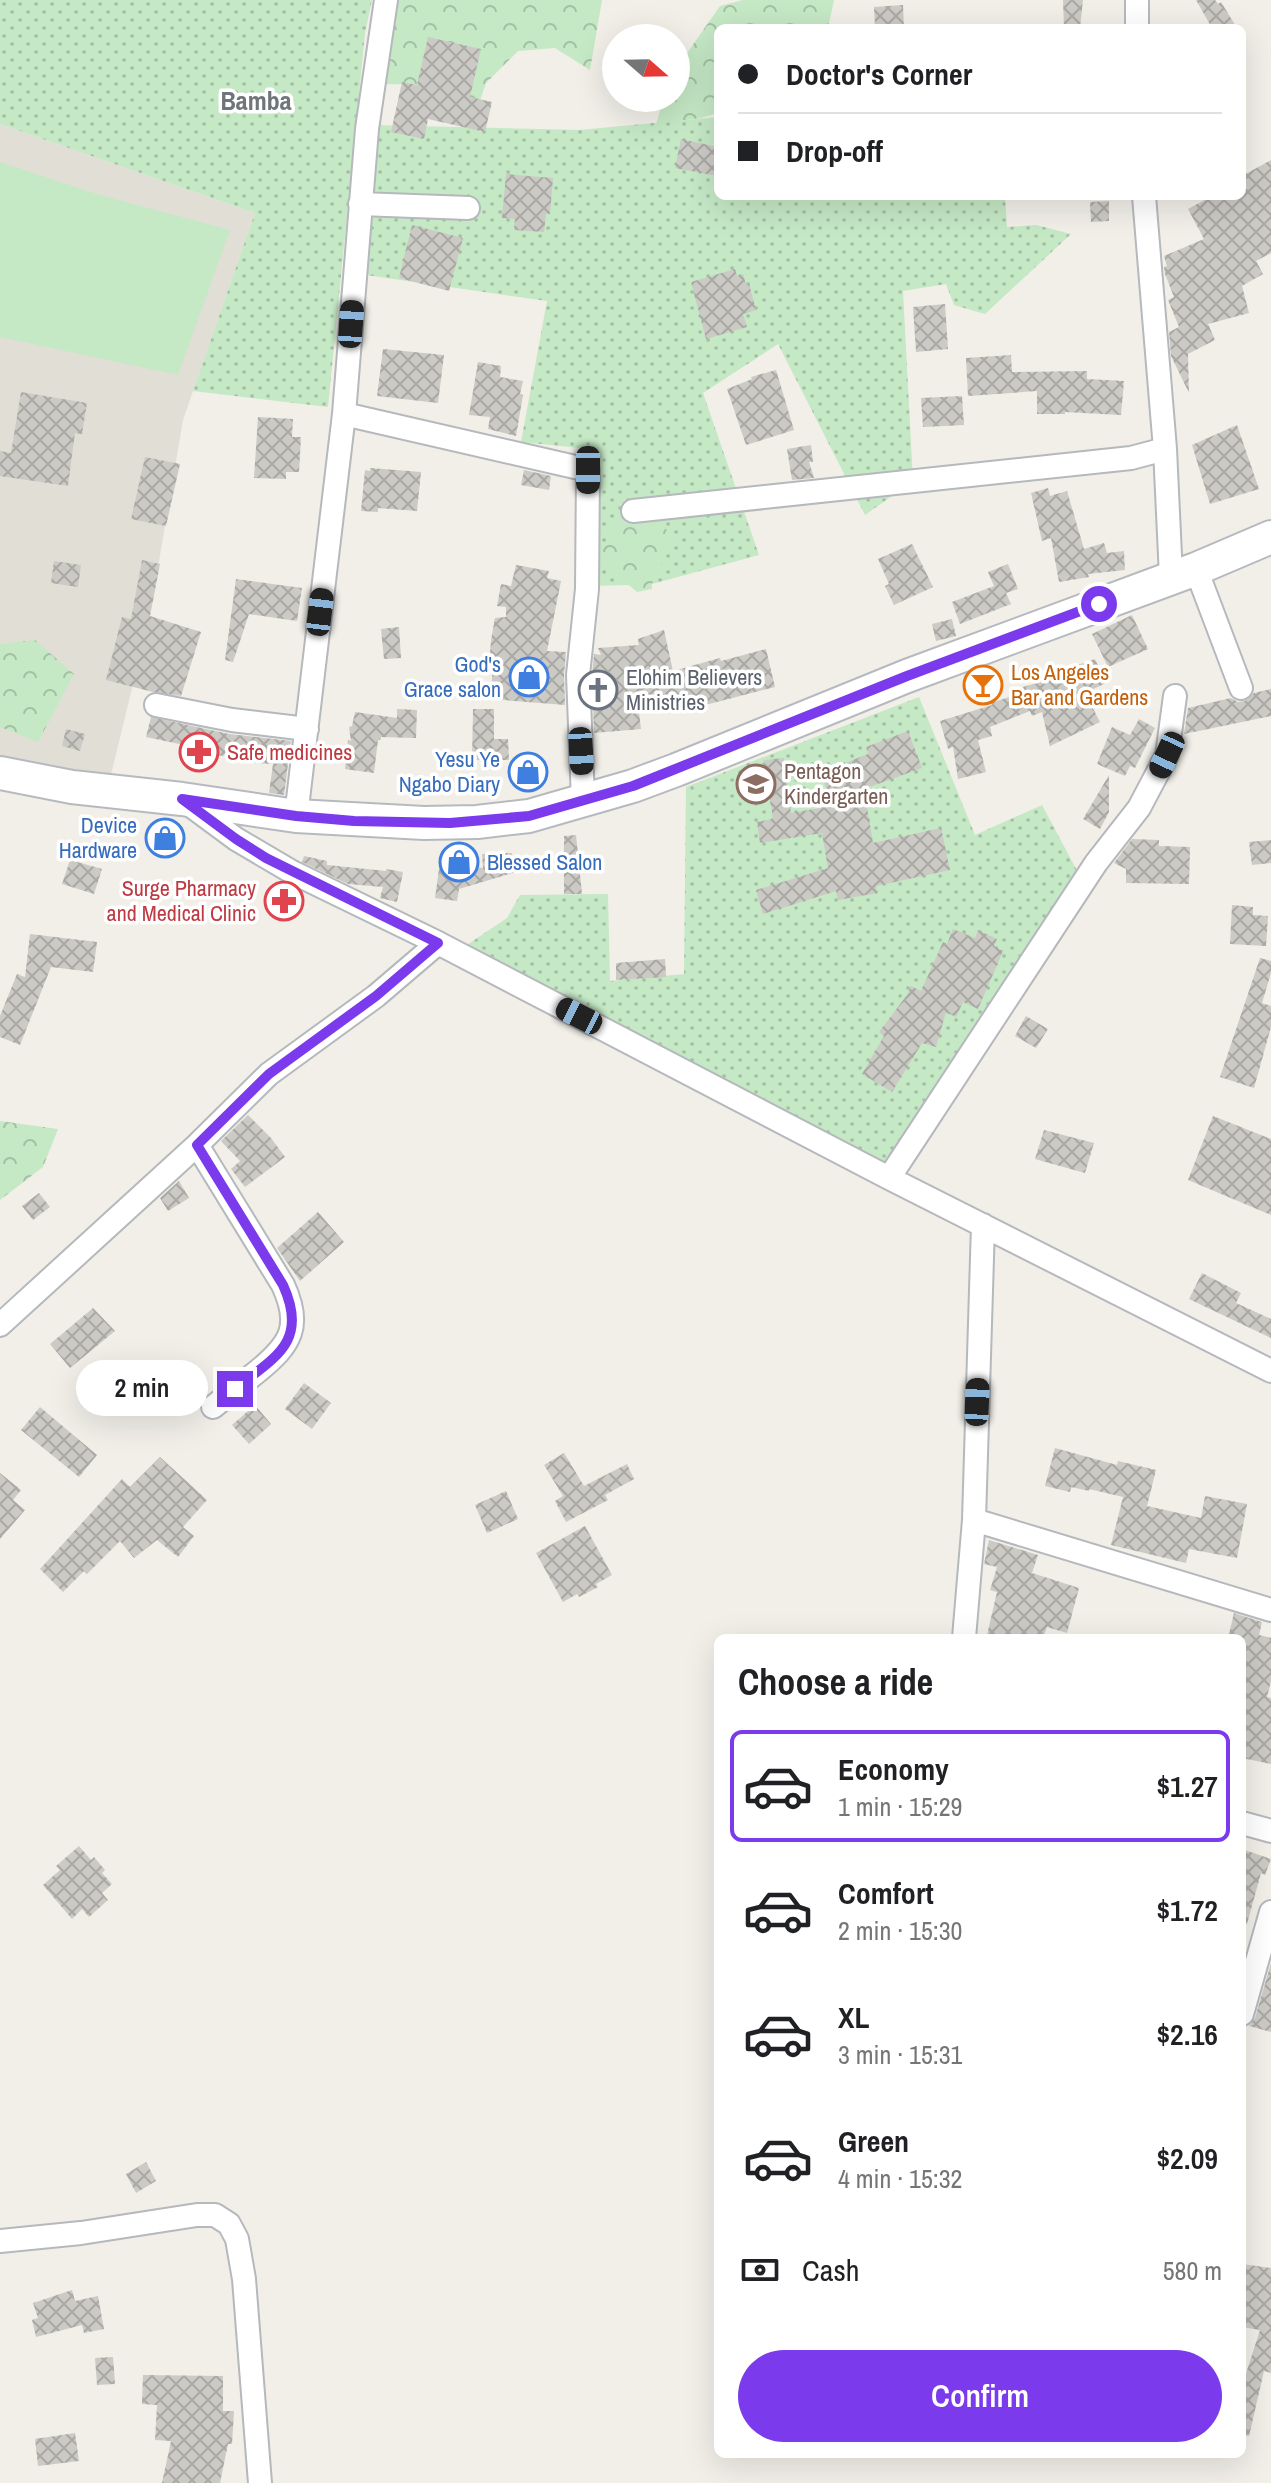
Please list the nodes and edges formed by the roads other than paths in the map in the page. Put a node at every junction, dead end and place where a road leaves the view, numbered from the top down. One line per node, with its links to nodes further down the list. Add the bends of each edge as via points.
1 (386, 0): 5 (street)
2 (1137, 0): 3 (street)
3 (1137, 24)
4 (1144, 200): 8 (street)
5 (360, 204): 6 (street); 7 (street)
6 (468, 208)
7 (344, 414): 15 (street); 18 (street, via 588,470 587,589 578,675)
8 (1165, 449): 9 (street, via 1131,458); 11 (street)
9 (633, 511)
10 (1271, 537): 11 (street)
11 (1184, 573): 12 (street); 18 (street, via 907,676 676,770)
12 (1241, 688)
13 (1175, 696): 22 (street, via 1167,755 1139,808 1096,863)
14 (156, 705): 15 (street)
15 (307, 729): 19 (street)
16 (0, 773): 17 (street)
17 (182, 799): 19 (street); 20 (street, via 266,858)
18 (583, 800): 19 (street, via 529,816 477,822)
19 (296, 816)
20 (438, 943): 21 (street, via 269,1074); 22 (street)
21 (197, 1145): 24 (street); 26 (street, via 283,1285 293,1322 279,1354)
22 (889, 1178): 23 (street)
23 (983, 1225): 25 (street); 27 (street)
24 (0, 1325)
25 (1271, 1371)
26 (213, 1407)
27 (974, 1520): 28 (street); 29 (street)
28 (1271, 1610)
29 (964, 1634)
30 (1246, 1824): 31 (street)
31 (1271, 1831)
32 (1271, 1912): 33 (street)
33 (1246, 2000)
34 (0, 2241): 35 (street, via 197,2215 215,2215 229,2224 244,2279)
35 (260, 2483)

